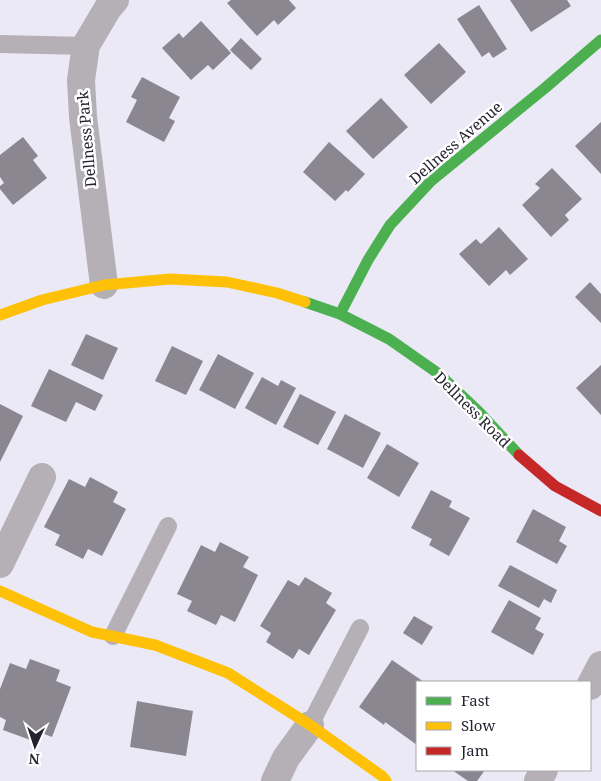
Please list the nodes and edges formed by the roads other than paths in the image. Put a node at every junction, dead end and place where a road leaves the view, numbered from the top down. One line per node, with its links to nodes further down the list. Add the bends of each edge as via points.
1 (115, 0): 4 (street, Dellness Park)
2 (601, 40): 6 (street, Dellness Avenue, via 431,181 390,225)
3 (0, 44): 4 (lane)
4 (86, 46): 5 (street, Dellness Park, via 81,80 82,117)
5 (104, 286): 6 (street, Dellness Road, via 170,279 227,282 278,293); 7 (street, Dellness Road, via 42,300)
6 (340, 314): 9 (street, Dellness Road, via 389,339 439,374 520,457 554,486)
7 (0, 315)
8 (42, 477): 11 (street)
9 (601, 512)
10 (168, 526): 14 (lane)
11 (0, 564)
12 (0, 591): 14 (street, via 92,632)
13 (360, 628): 17 (lane)
14 (113, 636): 17 (street, via 155,645 228,673)
15 (601, 665): 16 (street)
16 (591, 684)
17 (310, 725): 18 (street, via 286,758); 19 (street)
18 (275, 781)
19 (386, 781)

